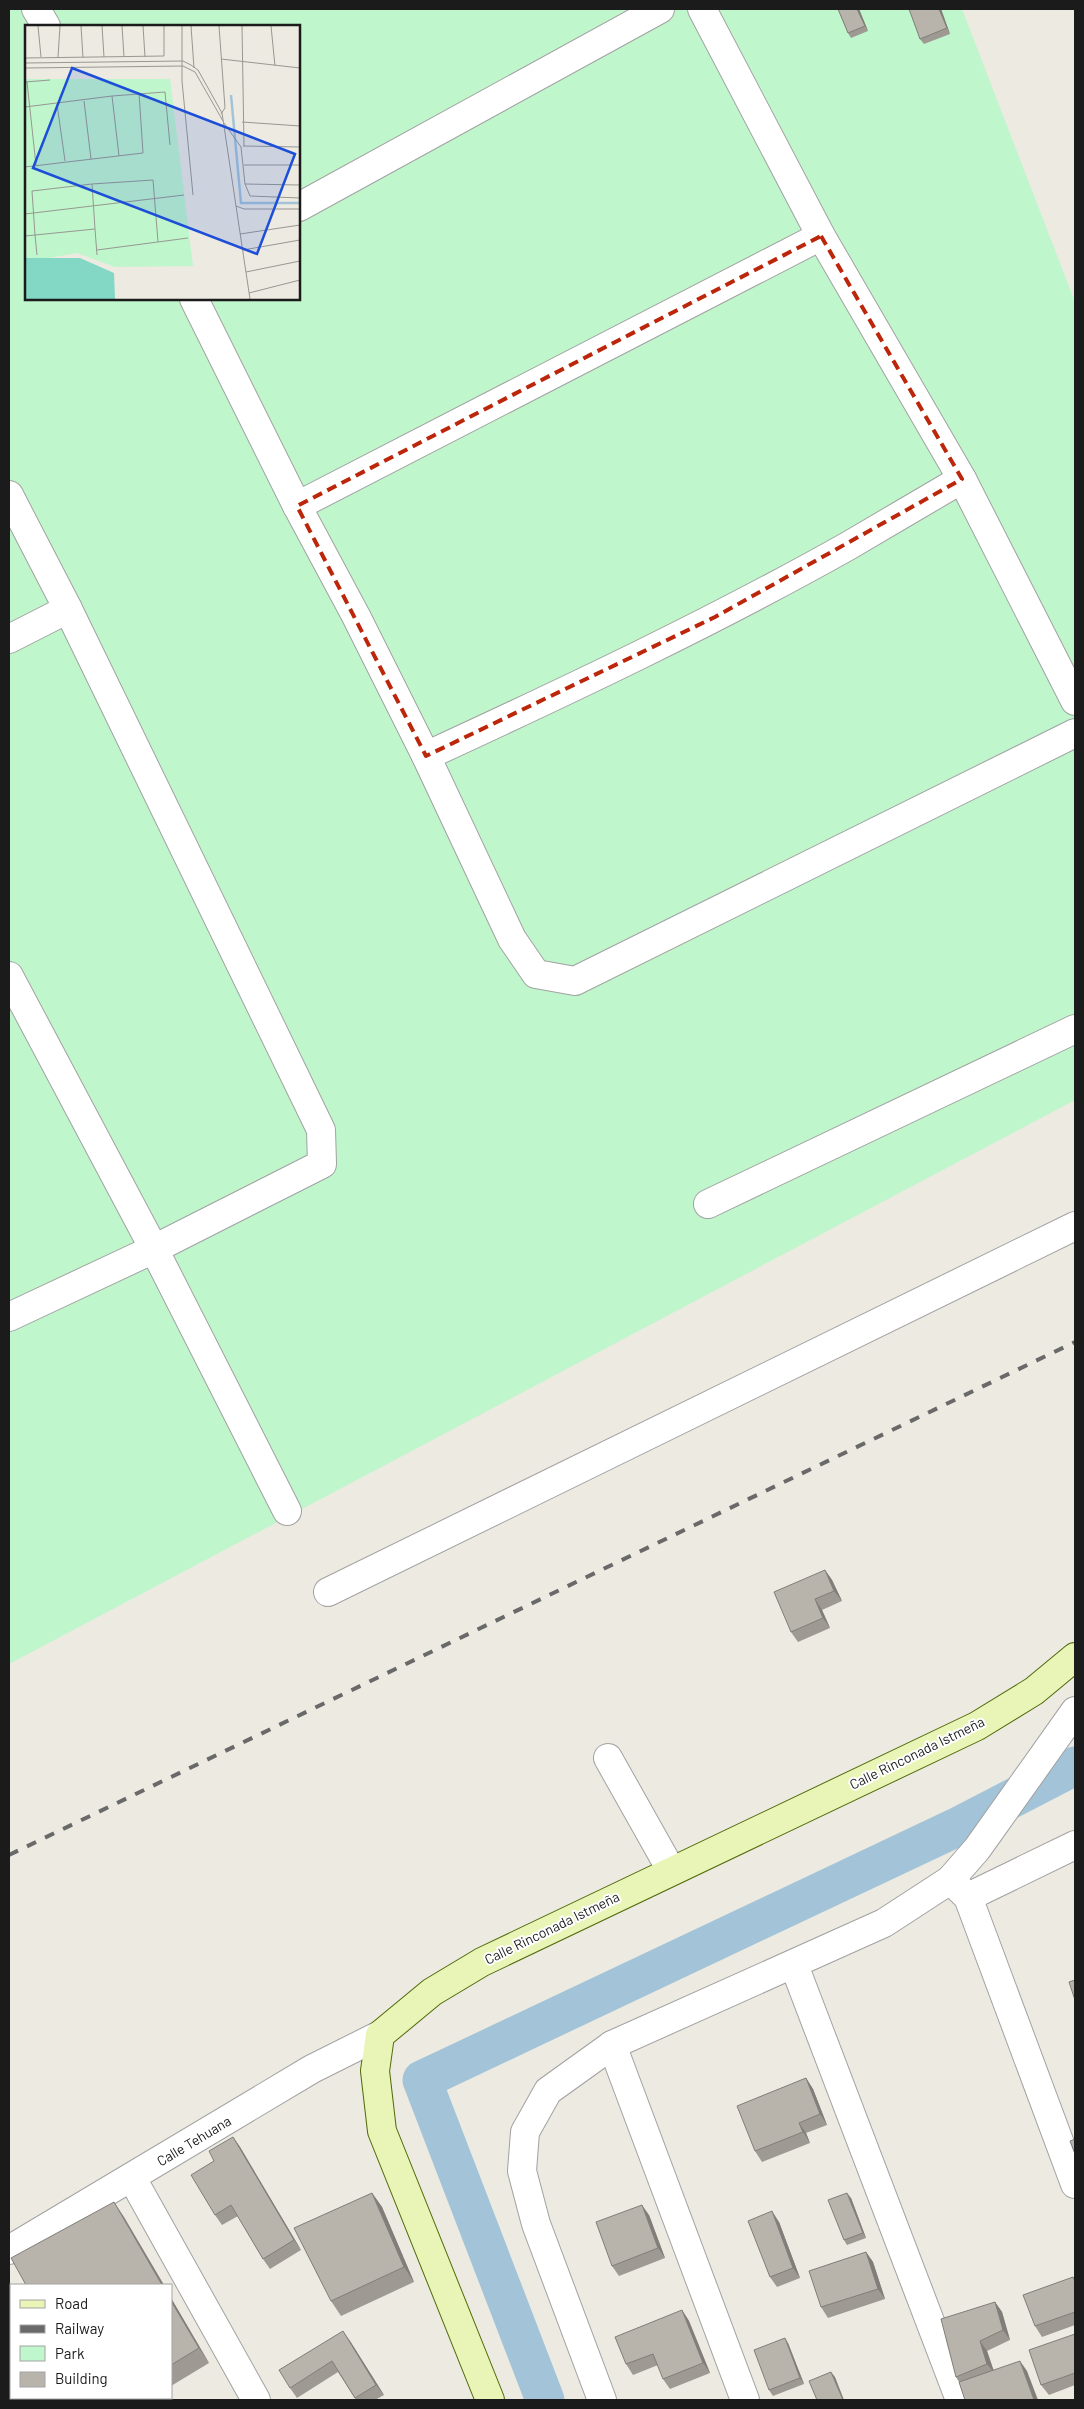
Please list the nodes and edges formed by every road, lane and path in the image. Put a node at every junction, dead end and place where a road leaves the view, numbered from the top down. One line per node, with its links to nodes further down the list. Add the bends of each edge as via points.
1 (660, 9): 3 (street)
2 (702, 9): 4 (street)
3 (300, 206)
4 (820, 236): 6 (street); 8 (street)
5 (194, 300): 8 (street)
6 (962, 479): 11 (street); 13 (street, via 715,617)
7 (9, 495): 9 (street)
8 (297, 506): 13 (street)
9 (68, 609): 10 (street); 18 (street, via 321,1130 322,1164)
10 (9, 639)
11 (1075, 701)
12 (1075, 733): 13 (street, via 575,981 536,974 512,939)
13 (426, 756)
14 (9, 976): 18 (street)
15 (1075, 1028): 16 (street)
16 (708, 1204)
17 (1075, 1226): 21 (street)
18 (154, 1249): 19 (street); 20 (street)
19 (9, 1317)
20 (287, 1512)
21 (328, 1592)
22 (1075, 1657): 26 (street, Calle Rinconada Istmeña, via 1034,1691 977,1726)
23 (1075, 1711): 27 (street, via 977,1849)
24 (608, 1758): 26 (street)
25 (1075, 1845): 27 (street)
26 (671, 1870): 29 (street, Calle Rinconada Istmeña, via 482,1962 432,1992)
27 (959, 1889): 28 (street); 32 (street)
28 (794, 1965): 30 (street); 38 (street)
29 (380, 2035): 31 (street, Calle Tehuana, via 312,2069); 35 (street, via 375,2071 382,2131)
30 (612, 2045): 36 (street, via 548,2091 525,2132 522,2171 536,2224); 37 (street)
31 (132, 2178): 33 (street, Calle Tehuana); 34 (street)
32 (1075, 2184)
33 (9, 2250)
34 (256, 2400)
35 (490, 2400)
36 (602, 2400)
37 (745, 2400)
38 (960, 2400)

